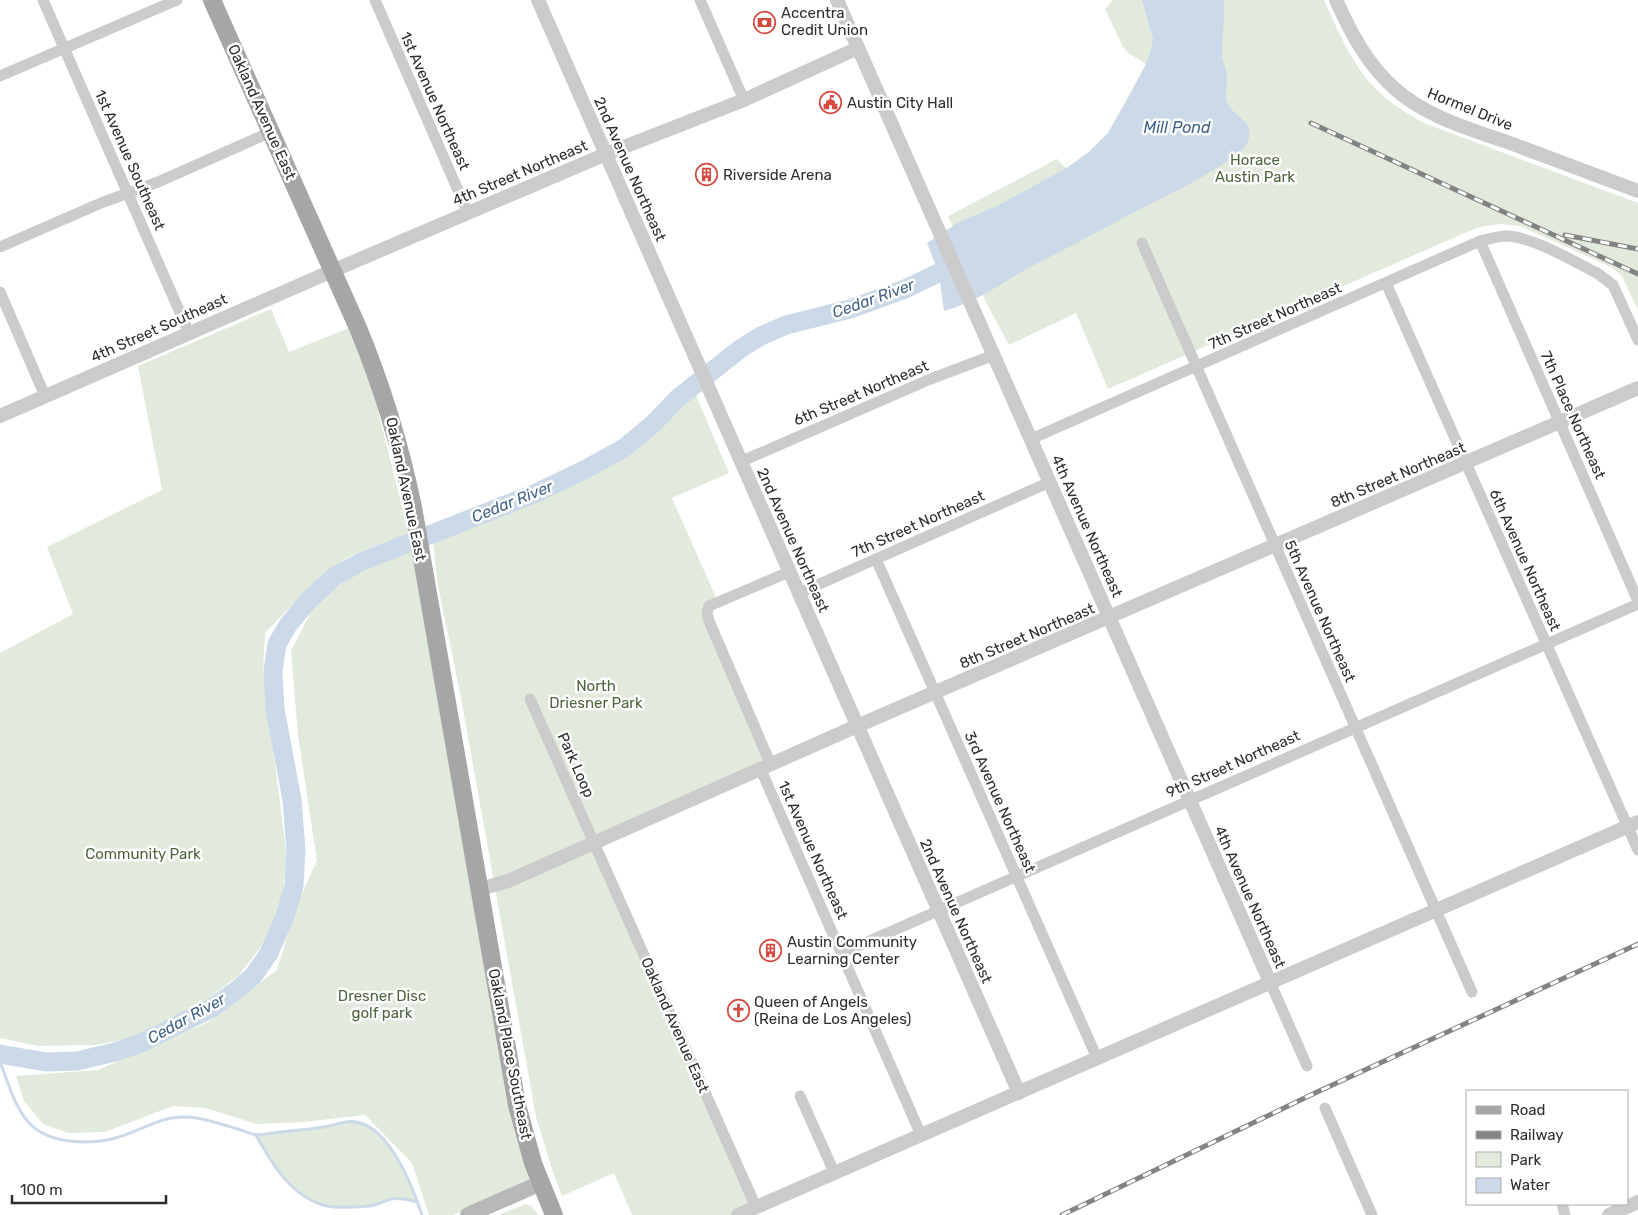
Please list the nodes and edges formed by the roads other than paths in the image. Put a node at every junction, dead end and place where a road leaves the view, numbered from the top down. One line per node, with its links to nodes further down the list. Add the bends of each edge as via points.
1 (43, 0): 10 (street, 1st Avenue Southeast)
2 (177, 0): 10 (street)
3 (212, 0): 13 (main road, Oakland Avenue East)
4 (375, 0): 17 (street, 1st Avenue Northeast)
5 (538, 0): 14 (street, 2nd Avenue Northeast)
6 (700, 0): 12 (street)
7 (837, 0): 9 (street, 4th Avenue Northeast)
8 (1336, 0): 15 (street, Hormel Drive, via 1350,31 1371,64 1393,88 1417,105)
9 (858, 48): 12 (street, 4th Street Northeast); 26 (street, 4th Avenue Northeast)
10 (65, 49): 11 (street); 16 (street, 1st Avenue Southeast)
11 (0, 76)
12 (744, 100): 14 (street, 4th Street Northeast)
13 (271, 132): 16 (street); 21 (main road, Oakland Avenue East)
14 (606, 154): 17 (street, 4th Street Northeast); 33 (street, 2nd Avenue Northeast)
15 (1638, 191)
16 (128, 193): 20 (street); 24 (street, 1st Avenue Southeast)
17 (468, 213): 21 (street, 4th Street Northeast)
18 (1480, 242): 22 (street, 7th Street Northeast); 25 (street, 7th Street Northeast, via 1508,236 1533,242 1597,272 1613,285); 31 (street, 7th Place Northeast)
19 (1142, 243): 27 (street, 5th Avenue Northeast)
20 (0, 247)
21 (332, 271): 24 (street, 4th Street Southeast); 53 (main road, Oakland Avenue East, via 369,355 403,461)
22 (1386, 283): 27 (street, 7th Street Northeast); 34 (street, 6th Avenue Northeast)
23 (0, 292): 29 (street)
24 (189, 333): 29 (street, 4th Street Southeast)
25 (1638, 340)
26 (994, 355): 32 (street, 4th Avenue Northeast); 33 (street, 6th Street Northeast, via 928,380)
27 (1196, 366): 32 (street, 7th Street Northeast); 36 (street, 5th Avenue Northeast)
28 (1638, 388): 31 (street, 8th Street Northeast)
29 (45, 396): 30 (street, 4th Street Southeast)
30 (0, 416)
31 (1560, 422): 34 (street, 8th Street Northeast); 40 (street, 7th Place Northeast)
32 (1031, 439): 35 (street, 4th Avenue Northeast)
33 (740, 462): 38 (street, 2nd Avenue Northeast)
34 (1466, 463): 36 (street, 8th Street Northeast); 42 (street, 6th Avenue Northeast)
35 (1050, 482): 37 (street, 7th Street Northeast); 41 (street, 4th Avenue Northeast)
36 (1275, 546): 41 (street, 8th Street Northeast); 46 (street, 5th Avenue Northeast)
37 (876, 559): 39 (street, 7th Street Northeast); 43 (street, 3rd Avenue Northeast)
38 (789, 572): 39 (street, 2nd Avenue Northeast); 47 (street, 1st Avenue Northeast, via 709,606 708,614)
39 (799, 593): 45 (street, 2nd Avenue Northeast)
40 (1638, 602): 42 (street, 9th Street Northeast)
41 (1110, 618): 43 (street, 8th Street Northeast); 48 (street, 4th Avenue Northeast)
42 (1546, 644): 46 (street, 9th Street Northeast); 49 (street, 6th Avenue Northeast)
43 (935, 693): 45 (street, 8th Street Northeast); 52 (street, 3rd Avenue Northeast)
44 (530, 699): 50 (street, Park Loop)
45 (857, 726): 47 (street, 8th Street Northeast); 54 (street, 2nd Avenue Northeast)
46 (1356, 727): 48 (street, 9th Street Northeast); 55 (street, 5th Avenue Northeast)
47 (766, 767): 50 (street, 8th Street Northeast); 56 (street, 1st Avenue Northeast)
48 (1190, 799): 52 (street, 9th Street Northeast); 57 (street, 4th Avenue Northeast)
49 (1633, 824): 51 (street, 6th Avenue Northeast); 55 (street)
50 (594, 842): 53 (street, 8th Street Northeast, via 508,881); 68 (street, Oakland Avenue East)
51 (1638, 850)
52 (1017, 876): 54 (street, 9th Street Northeast); 59 (street, 3rd Avenue Northeast)
53 (480, 889): 66 (main road, Oakland Place Southeast, via 517,1105)
54 (938, 910): 56 (street, 9th Street Northeast); 61 (street, 2nd Avenue Northeast)
55 (1436, 912): 57 (street); 58 (street, 5th Avenue Northeast)
56 (842, 953): 64 (street, 1st Avenue Northeast)
57 (1270, 982): 59 (street); 60 (street, 4th Avenue Northeast)
58 (1472, 992)
59 (1097, 1058): 61 (street)
60 (1307, 1066)
61 (1018, 1093): 64 (street)
62 (800, 1096): 65 (street)
63 (1325, 1108): 72 (street)
64 (921, 1135): 65 (street)
65 (834, 1172): 68 (street)
66 (540, 1183): 69 (main road); 70 (main road, Oakland Place Southeast)
67 (1638, 1202): 73 (street)
68 (756, 1207): 71 (street)
69 (468, 1215)
70 (554, 1215)
71 (738, 1215)
72 (1372, 1215)
73 (1609, 1215)

